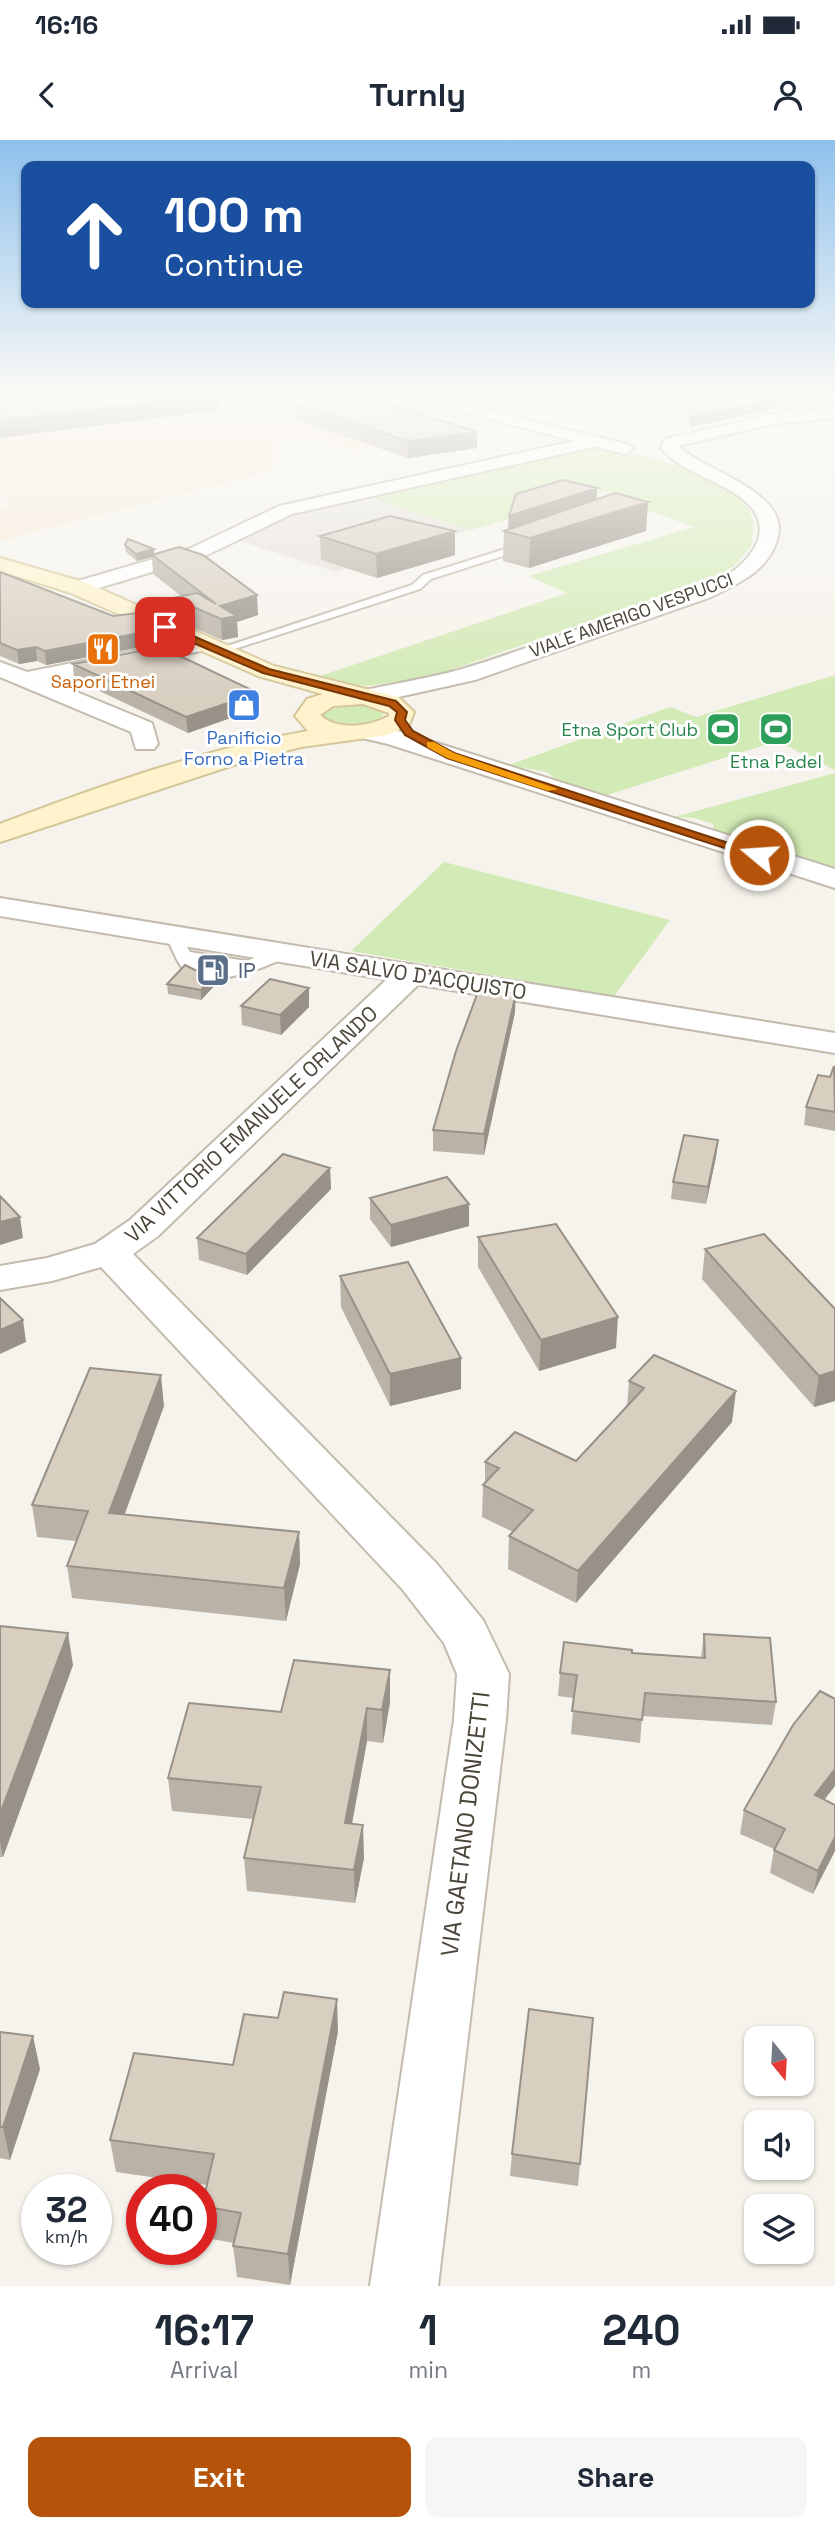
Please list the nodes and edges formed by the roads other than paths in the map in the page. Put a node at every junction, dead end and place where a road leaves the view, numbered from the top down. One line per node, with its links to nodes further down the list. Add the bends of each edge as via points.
1 (353, 495): 6 (street, via 286,510 198,552)
2 (747, 495): 10 (street, VIALE AMERIGO VESPUCCI, via 768,518 770,532 763,553 741,575)
3 (533, 543): 7 (lane, via 427,577 416,587)
4 (8, 566): 5 (lane, via 8,577); 6 (main road)
5 (33, 588)
6 (79, 589): 7 (main road, via 137,621)
7 (210, 647): 9 (main road); 11 (street)
8 (0, 669): 11 (street)
9 (266, 671): 12 (main road); 13 (main road)
10 (467, 675): 12 (street); 14 (street, via 411,704)
11 (26, 679): 16 (street, via 143,728)
12 (365, 697): 13 (main road, via 328,700); 14 (main road, via 393,704)
13 (309, 711): 15 (main road, via 315,725); 18 (main road)
14 (401, 716): 15 (main road, via 388,727); 17 (street, via 409,733)
15 (357, 732): 17 (street, via 393,737); 18 (main road)
16 (145, 744)
17 (450, 755): 20 (street)
18 (213, 762): 19 (main road)
19 (0, 834)
20 (835, 879)
21 (0, 907): 22 (street, VIA SALVO D'ACQUISTO)
22 (180, 945): 23 (street, VIA SALVO D'ACQUISTO); 23 (lane, via 193,971 220,976)
23 (283, 952): 24 (street, VIA SALVO D'ACQUISTO)
24 (411, 974): 25 (street, VIA SALVO D'ACQUISTO); 26 (street, VIA VITTORIO EMANUELE ORLANDO, via 144,1228)
25 (835, 1043)
26 (109, 1252): 27 (street, VIA VITTORIO EMANUELE ORLANDO); 28 (street, VIA GAETANO DONIZETTI, via 420,1577 465,1634 483,1674)
27 (0, 1278)
28 (404, 2286)

